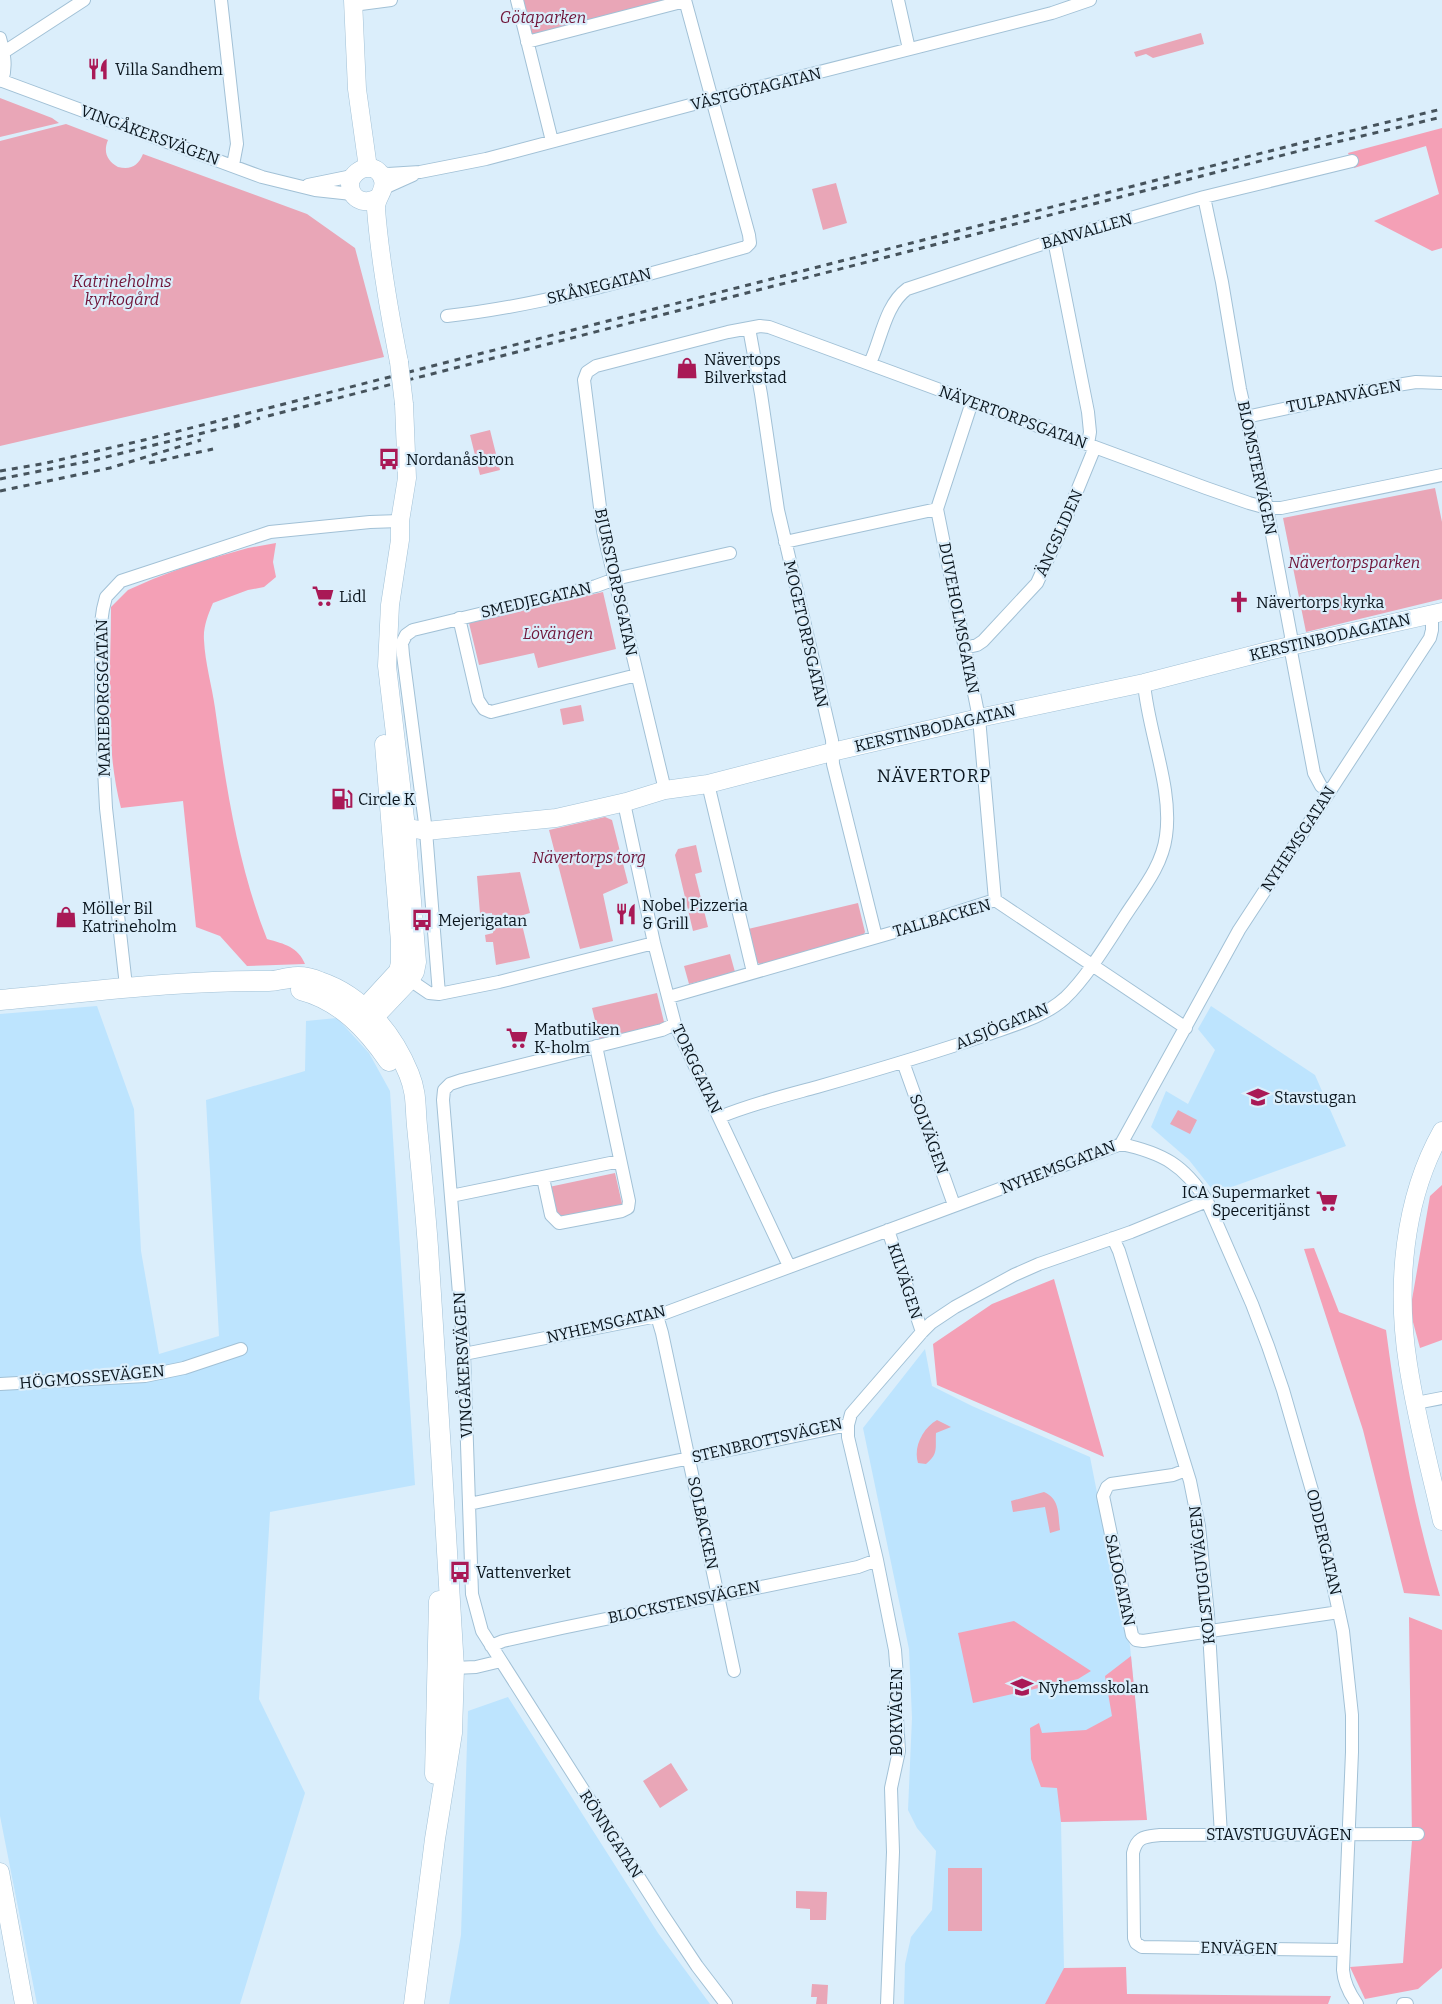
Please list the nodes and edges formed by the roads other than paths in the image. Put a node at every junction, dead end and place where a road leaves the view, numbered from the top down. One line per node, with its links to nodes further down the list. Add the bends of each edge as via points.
1 (84, 0): 12 (street)
2 (221, 0): 17 (street, via 237,144)
3 (391, 0): 8 (street)
4 (517, 0): 10 (street)
5 (685, 0): 10 (street); 14 (street)
6 (898, 0): 11 (street)
7 (1090, 0): 11 (street, VÄSTGÖTAGATAN, via 1052,13)
8 (353, 3): 18 (street, via 358,97 357,160)
9 (0, 38): 12 (street)
10 (527, 42): 15 (street)
11 (909, 49): 14 (street, VÄSTGÖTAGATAN)
12 (4, 52): 13 (street, via 6,71)
13 (1, 81): 17 (street, VINGÅKERSVÄGEN)
14 (713, 99): 15 (street, VÄSTGÖTAGATAN); 22 (street, SKÅNEGATAN, via 750,235 746,248 547,299)
15 (552, 141): 18 (street, VÄSTGÖTAGATAN, via 486,159)
16 (1352, 161): 20 (street, BANVALLEN)
17 (233, 165): 19 (street, VINGÅKERSVÄGEN)
18 (366, 184): 19 (street, VINGÅKERSVÄGEN); 19 (street, VINGÅKERSVÄGEN); 33 (street, bridge, via 367,212 383,271 404,404 407,478)
19 (300, 187)
20 (1204, 197): 21 (street, BANVALLEN); 28 (street, BLOMSTERVÄGEN)
21 (1054, 240): 24 (street, BANVALLEN, via 906,289 892,307); 29 (street, ÄNGSLIDEN)
22 (447, 316)
23 (749, 328): 24 (street, NÄVERTORPSGATAN, via 769,327); 25 (street, NÄVERTORPSGATAN, via 596,366); 34 (street, MOGETORPSGATAN)
24 (870, 364): 27 (street, NÄVERTORPSGATAN)
25 (587, 372): 36 (street, BJURSTORPSGATAN, via 584,380 603,531)
26 (1442, 383): 28 (street, TULPANVÄGEN, via 1416,382 1391,386)
27 (972, 402): 29 (street, NÄVERTORPSGATAN); 31 (street, DUVEHOLMSGATAN)
28 (1246, 417): 32 (street, BLOMSTERVÄGEN)
29 (1092, 446): 32 (street, NÄVERTORPSGATAN); 40 (street, ÄNGSLIDEN, via 1061,530 1037,583 982,641)
30 (1442, 476): 32 (street, NÄVERTORPSGATAN, via 1281,508)
31 (937, 508): 34 (street); 40 (street, DUVEHOLMSGATAN)
32 (1267, 508): 39 (street, BLOMSTERVÄGEN)
33 (400, 521): 49 (street, via 388,564 377,642 379,690); 57 (street, MARIEBORGSGATAN, via 270,532 121,581 106,597 101,623 103,768)
34 (785, 542): 44 (street, MOGETORPSGATAN, via 832,740)
35 (730, 553): 36 (street, SMEDJEGATAN)
36 (615, 579): 38 (street, SMEDJEGATAN); 41 (street, BJURSTORPSGATAN)
37 (1437, 613): 39 (street, KERSTINBODAGATAN); 47 (street, NYHEMSGATAN, via 1430,638)
38 (459, 618): 41 (street, via 478,700 484,709 491,712); 50 (street, via 413,630 406,634 402,643)
39 (1290, 646): 42 (street, KERSTINBODAGATAN); 47 (street, BLOMSTERVÄGEN, via 1316,780)
40 (964, 648): 43 (street, DUVEHOLMSGATAN)
41 (637, 675): 46 (street, BJURSTORPSGATAN)
42 (1144, 683): 43 (street, KERSTINBODAGATAN); 54 (street, ALSJÖGATAN, via 1163,786 1168,822 1166,836 1153,873)
43 (979, 718): 44 (street, KERSTINBODAGATAN); 51 (street, DUVEHOLMSGATAN)
44 (832, 752): 45 (street, KERSTINBODAGATAN); 52 (street, MOGETORPSGATAN)
45 (708, 784): 46 (street, KERSTINBODAGATAN); 55 (street)
46 (665, 790): 48 (street, KERSTINBODAGATAN)
47 (1329, 792): 63 (street, NYHEMSGATAN, via 1239,930)
48 (624, 803): 50 (street, KERSTINBODAGATAN, via 538,822); 53 (street, TORGGATAN)
49 (399, 826): 50 (street); 56 (street, via 417,962 415,972)
50 (426, 831): 58 (street)
51 (995, 900): 52 (street, TALLBACKEN); 54 (street, TALLBACKEN)
52 (876, 938): 55 (street, TALLBACKEN)
53 (654, 943): 58 (street); 59 (street, TORGGATAN)
54 (1091, 965): 63 (street, TALLBACKEN); 65 (street, ALSJÖGATAN, via 1064,998 1042,1013)
55 (753, 972): 59 (street, TALLBACKEN)
56 (404, 976): 58 (street, via 429,993); 61 (street)
57 (128, 988): 60 (main road); 61 (main road, via 273,981 322,997)
58 (439, 994)
59 (669, 997): 62 (street, TORGGATAN)
60 (0, 1000)
61 (366, 1017): 95 (main road, VINGÅKERSVÄGEN, via 392,1065 417,1123 443,1488)
62 (675, 1024): 64 (street); 66 (street, TORGGATAN)
63 (1186, 1028): 68 (street, NYHEMSGATAN)
64 (596, 1046): 69 (street); 71 (street, VINGÅKERSVÄGEN, via 450,1084 444,1090)
65 (903, 1062): 66 (street, ALSJÖGATAN); 73 (street, SOLVÄGEN)
66 (720, 1117): 76 (street, TORGGATAN)
67 (1442, 1131): 83 (street, via 1420,1180 1406,1245 1404,1322)
68 (1121, 1144): 72 (street, ODDERGATAN, via 1167,1158 1182,1168); 73 (street, NYHEMSGATAN)
69 (620, 1161): 70 (street); 70 (street, via 628,1208 565,1224 551,1215)
70 (543, 1178): 71 (street)
71 (452, 1196): 80 (street, VINGÅKERSVÄGEN)
72 (1207, 1201): 75 (street, STENBROTTSVÄGEN); 91 (street, ODDERGATAN, via 1252,1304 1280,1381 1313,1492)
73 (954, 1205): 74 (street, NYHEMSGATAN)
74 (888, 1230): 76 (street, NYHEMSGATAN); 78 (street, KILVÄGEN)
75 (1113, 1238): 78 (street, STENBROTTSVÄGEN, via 1014,1275 955,1307); 86 (street, KOLSTUGUVÄGEN)
76 (789, 1266): 77 (street, NYHEMSGATAN)
77 (656, 1316): 80 (street, NYHEMSGATAN); 85 (street, SOLBACKEN)
78 (922, 1332): 84 (street, STENBROTTSVÄGEN, via 861,1401 851,1414)
79 (241, 1349): 81 (street, HÖGMOSSEVÄGEN, via 184,1368 144,1376)
80 (464, 1354): 87 (street, VINGÅKERSVÄGEN)
81 (0, 1384)
82 (1442, 1398): 83 (street)
83 (1416, 1403): 88 (street)
84 (848, 1425): 85 (street, STENBROTTSVÄGEN); 89 (street, BOKVÄGEN, via 850,1450)
85 (688, 1458): 87 (street, STENBROTTSVÄGEN); 90 (street, SOLBACKEN)
86 (1186, 1470): 92 (street, KOLSTUGUVÄGEN, via 1202,1551); 92 (street, SALOGATAN, via 1112,1484 1106,1487 1104,1506 1130,1628 1136,1640)
87 (469, 1504): 93 (street, VINGÅKERSVÄGEN, via 472,1594 482,1631)
88 (1442, 1521)
89 (877, 1560): 90 (street, BLOCKSTENSVÄGEN, via 858,1567); 106 (street, BOKVÄGEN, via 896,1650 899,1751 891,1788 893,1852)
90 (718, 1595): 93 (street, BLOCKSTENSVÄGEN); 96 (street, SOLBACKEN)
91 (1339, 1612): 92 (street, SALOGATAN); 97 (street, ODDERGATAN, via 1352,1715)
92 (1209, 1632): 99 (street, KOLSTUGUVÄGEN)
93 (491, 1646): 94 (street, RÖNNGATAN)
94 (501, 1661): 95 (street, via 476,1667); 105 (street, RÖNNGATAN, via 656,1904)
95 (446, 1668): 104 (main road, VINGÅKERSVÄGEN, via 452,1733)
96 (734, 1672)
97 (1349, 1834): 98 (street, STAVSTUGUVÄGEN); 99 (street, STAVSTUGUVÄGEN); 102 (street, ODDERGATAN)
98 (1418, 1834)
99 (1222, 1835): 101 (street, STAVSTUGUVÄGEN, via 1160,1835 1140,1839 1135,1844 1133,1920)
100 (0, 1872): 103 (street)
101 (1136, 1943): 102 (street, ENVÄGEN, via 1142,1947)
102 (1343, 1950): 107 (street, ODDERGATAN, via 1344,1981)
103 (24, 2004)
104 (414, 2004)
105 (726, 2004)
106 (887, 2004)
107 (1357, 2004)

